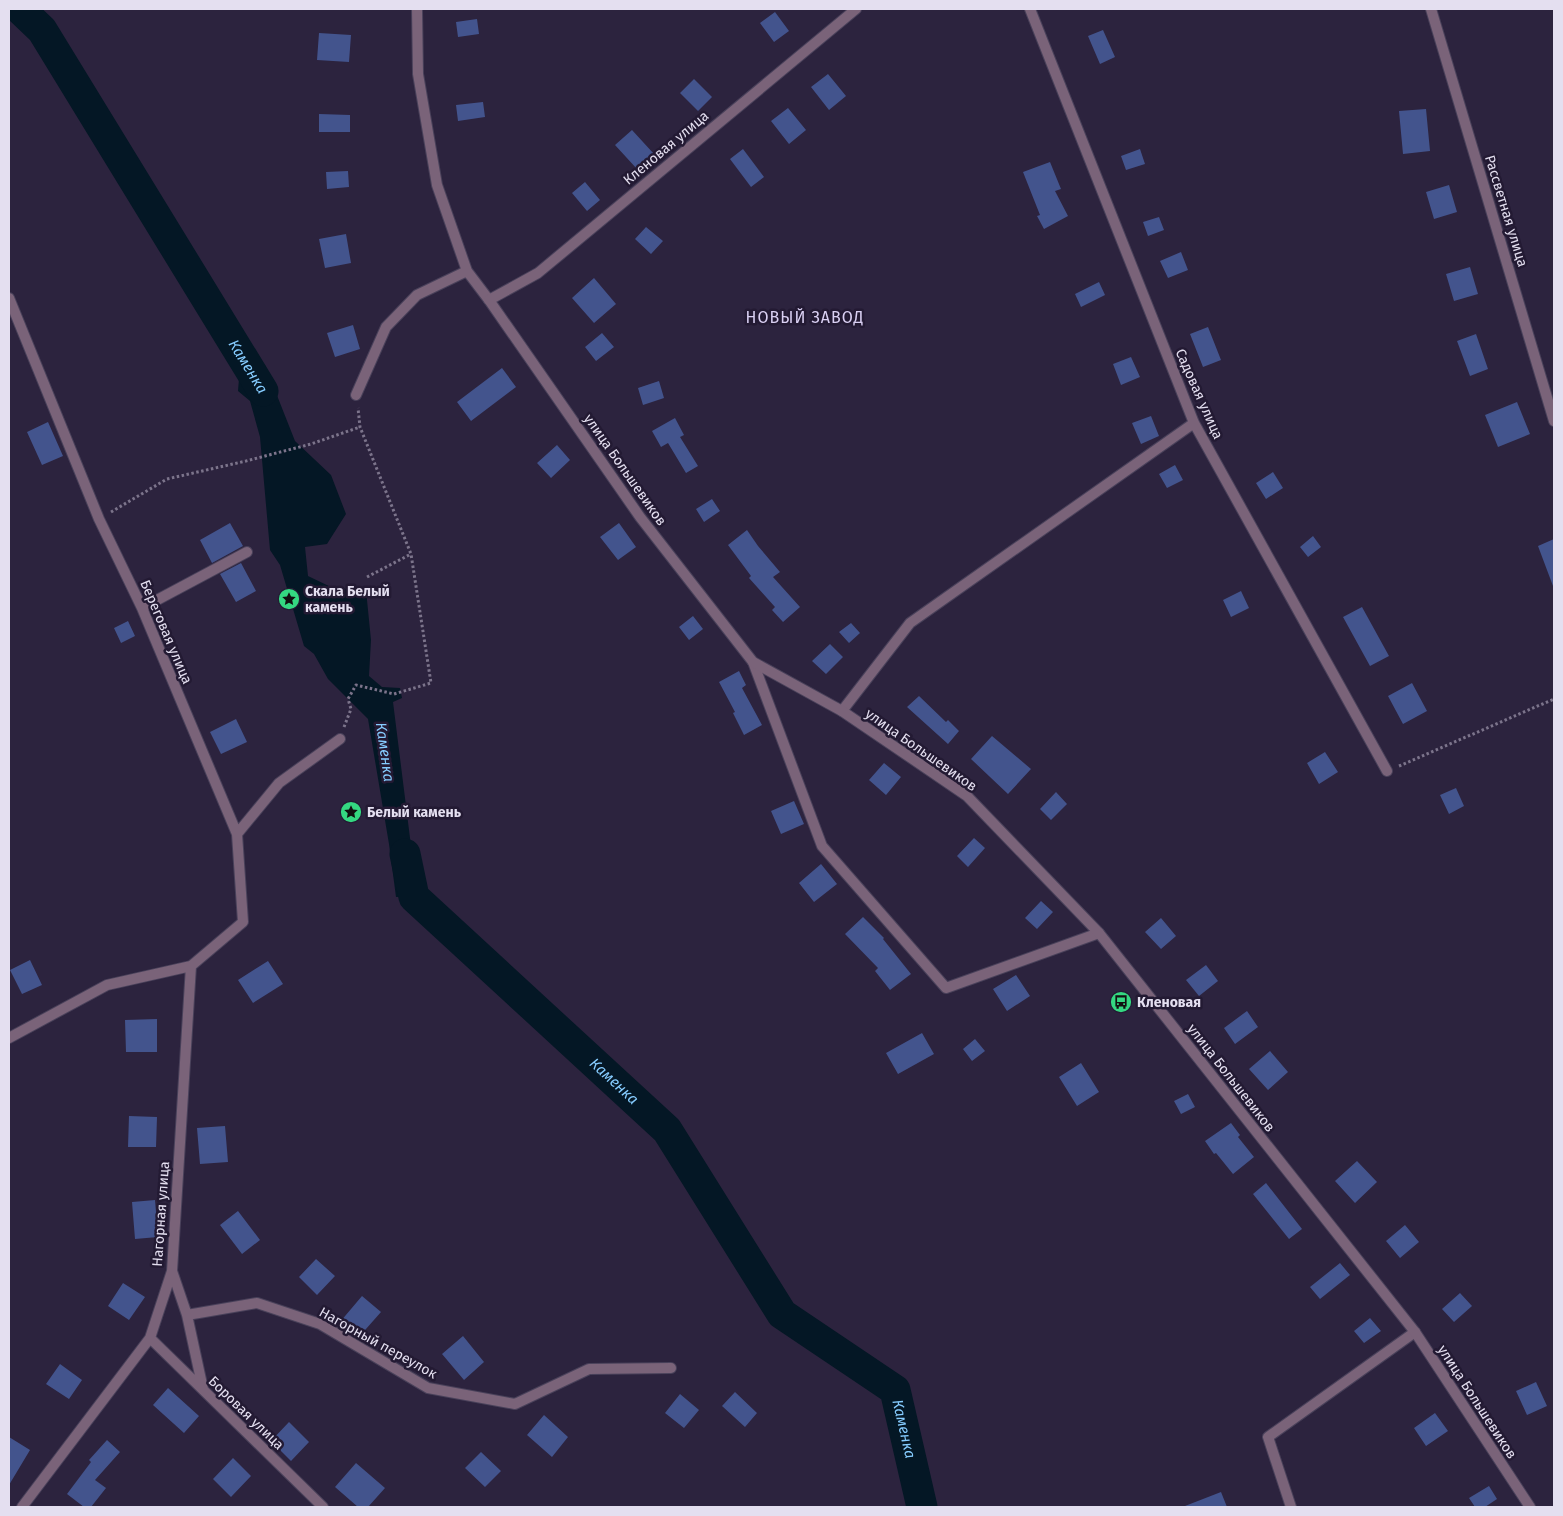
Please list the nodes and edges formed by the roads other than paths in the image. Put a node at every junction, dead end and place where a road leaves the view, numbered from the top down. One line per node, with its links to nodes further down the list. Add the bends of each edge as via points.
1 (417, 9): 5 (street, улица Большевиков, via 418,74 437,185)
2 (856, 9): 7 (street, Кленовая улица, via 538,273)
3 (1030, 9): 10 (street, Садовая улица)
4 (1431, 9): 9 (street, Рассветная улица)
5 (467, 270): 7 (street, улица Большевиков); 8 (street, via 417,295 386,327)
6 (9, 298): 12 (street, Береговая улица, via 99,519)
7 (489, 300): 13 (street, улица Большевиков, via 640,518)
8 (356, 395)
9 (1554, 421)
10 (1194, 423): 14 (street, via 910,623); 16 (street, Садовая улица)
11 (247, 552): 12 (street)
12 (142, 608): 17 (street, Береговая улица)
13 (753, 662): 14 (street, улица Большевиков); 18 (street, via 822,846 946,988)
14 (842, 711): 18 (street, улица Большевиков, via 967,796)
15 (340, 739): 17 (street, via 279,783)
16 (1387, 771)
17 (237, 834): 19 (street, Береговая улица, via 243,922)
18 (1099, 933): 23 (street, улица Большевиков)
19 (191, 966): 20 (street, via 107,985); 21 (street, Нагорная улица)
20 (9, 1038)
21 (172, 1271): 22 (street); 24 (street, Нагорная улица)
22 (187, 1315): 25 (street, Нагорный переулок, via 257,1303 320,1324 428,1388 515,1404 589,1369); 26 (street)
23 (1415, 1332): 29 (street, via 1268,1437); 30 (street, улица Большевиков)
24 (150, 1338): 26 (street, Боровая улица); 27 (street, Нагорная улица)
25 (671, 1368)
26 (203, 1389): 28 (street, Боровая улица)
27 (22, 1507)
28 (323, 1507)
29 (1291, 1507)
30 (1530, 1507)

